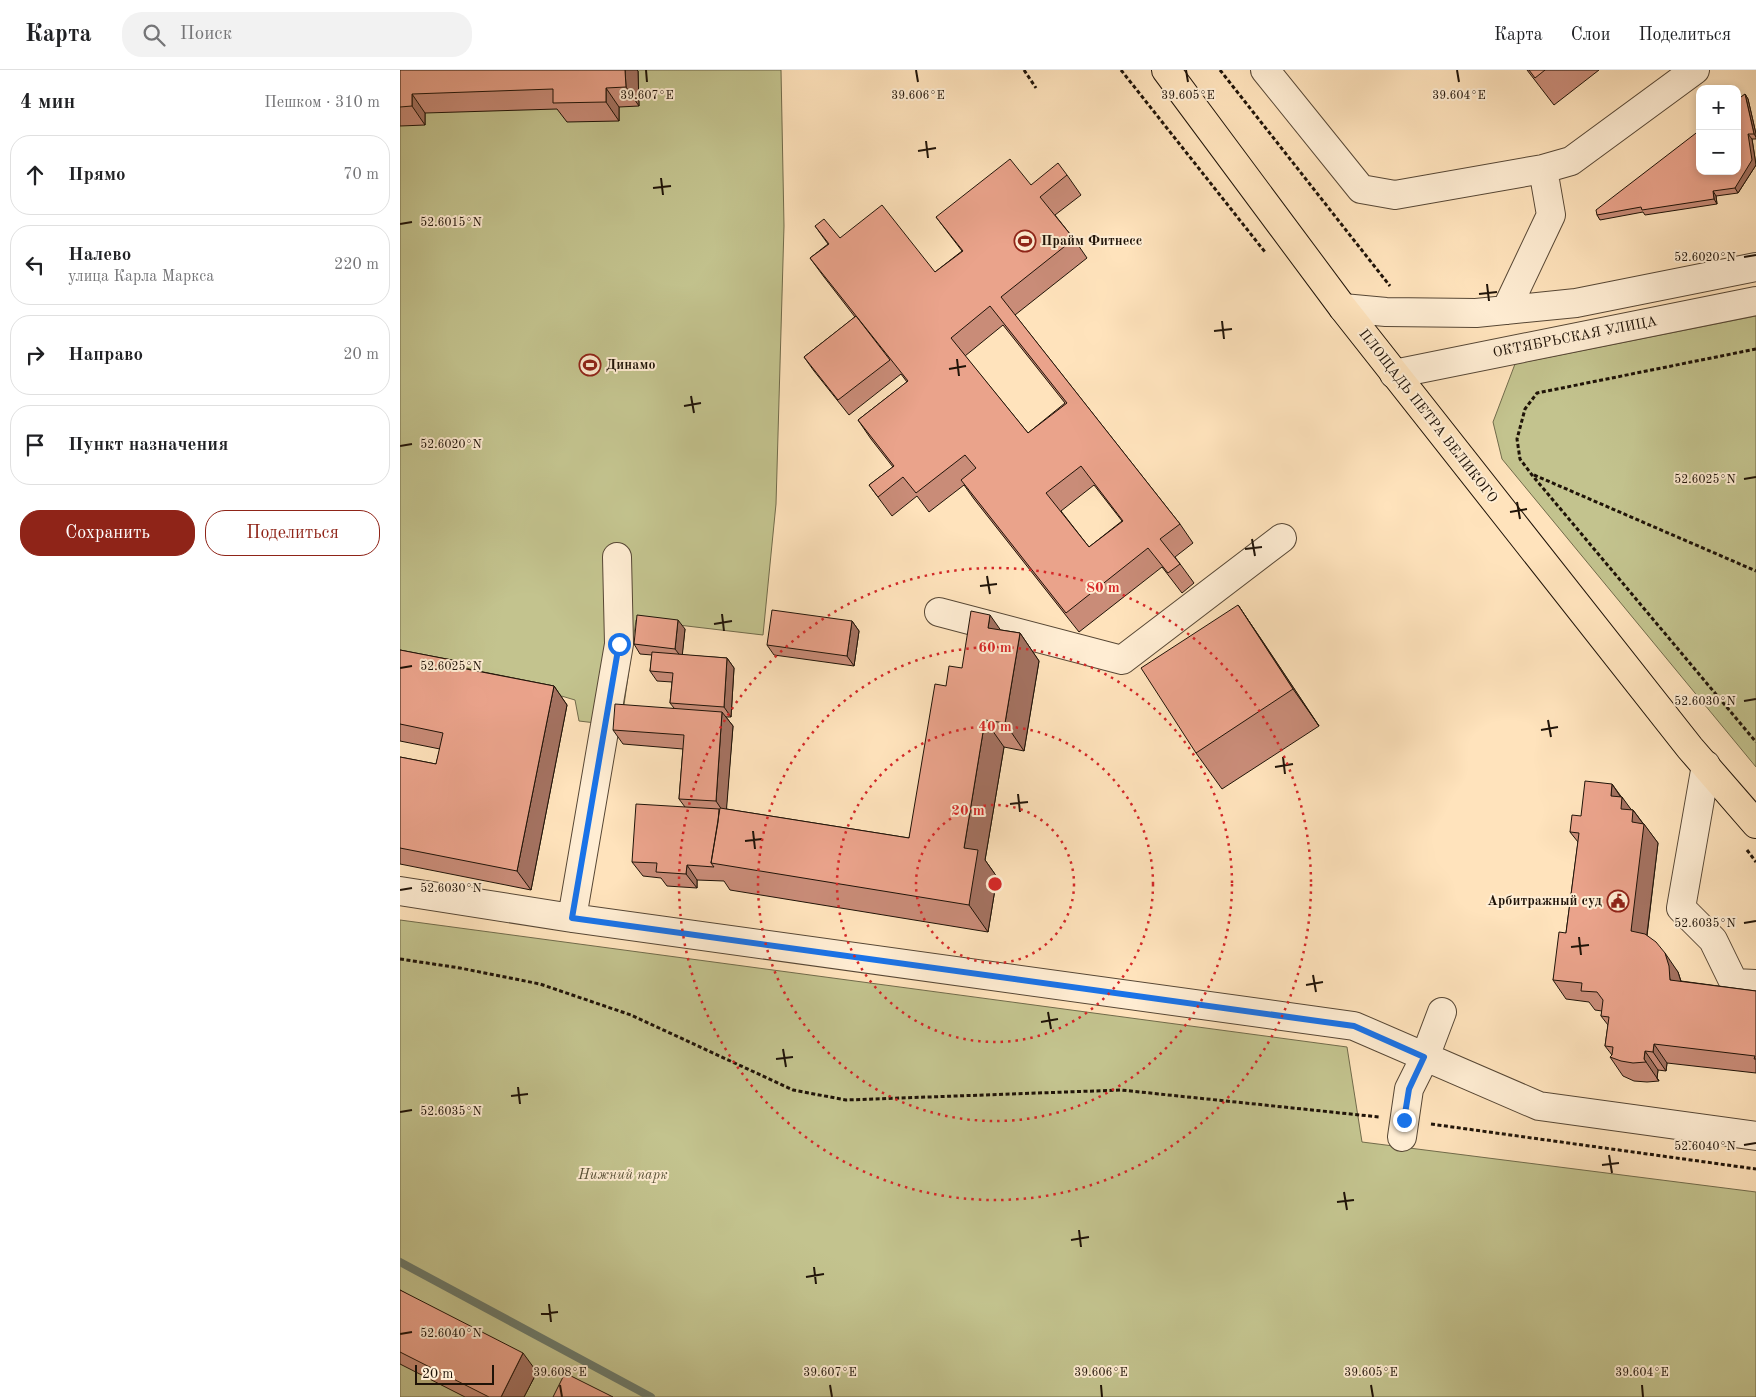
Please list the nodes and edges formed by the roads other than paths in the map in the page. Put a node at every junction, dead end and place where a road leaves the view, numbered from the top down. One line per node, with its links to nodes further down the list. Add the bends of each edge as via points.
1 (1166, 70): 8 (main road, ПЛОЩАДЬ ПЕТРА ВЕЛИКОГО)
2 (1265, 70): 4 (street, via 1361,189 1395,195)
3 (1695, 70): 4 (street, via 1571,161)
4 (1543, 169): 9 (street, via 1551,215)
5 (1756, 267): 7 (street)
6 (1756, 301): 10 (street, ОКТЯБРЬСКАЯ УЛИЦА)
7 (1576, 303): 9 (street); 10 (street)
8 (1342, 308): 9 (street, via 1476,313); 11 (main road, ПЛОЩАДЬ ПЕТРА ВЕЛИКОГО)
9 (1506, 310)
10 (1586, 335): 11 (street, ОКТЯБРЬСКАЯ УЛИЦА)
11 (1394, 374): 15 (main road, ПЛОЩАДЬ ПЕТРА ВЕЛИКОГО)
12 (1282, 538): 14 (street, via 1122,660)
13 (616, 556): 18 (street, via 619,644)
14 (939, 612)
15 (1706, 765): 16 (main road, ПЛОЩАДЬ ПЕТРА ВЕЛИКОГО); 19 (street, via 1681,908 1713,940 1734,983)
16 (1756, 824)
17 (400, 891): 18 (street)
18 (572, 918): 21 (street, via 1354,1026)
19 (1756, 984)
20 (1442, 1012): 21 (street)
21 (1424, 1057): 22 (street, via 1538,1106); 23 (street, via 1409,1089)
22 (1756, 1136)
23 (1402, 1137)

